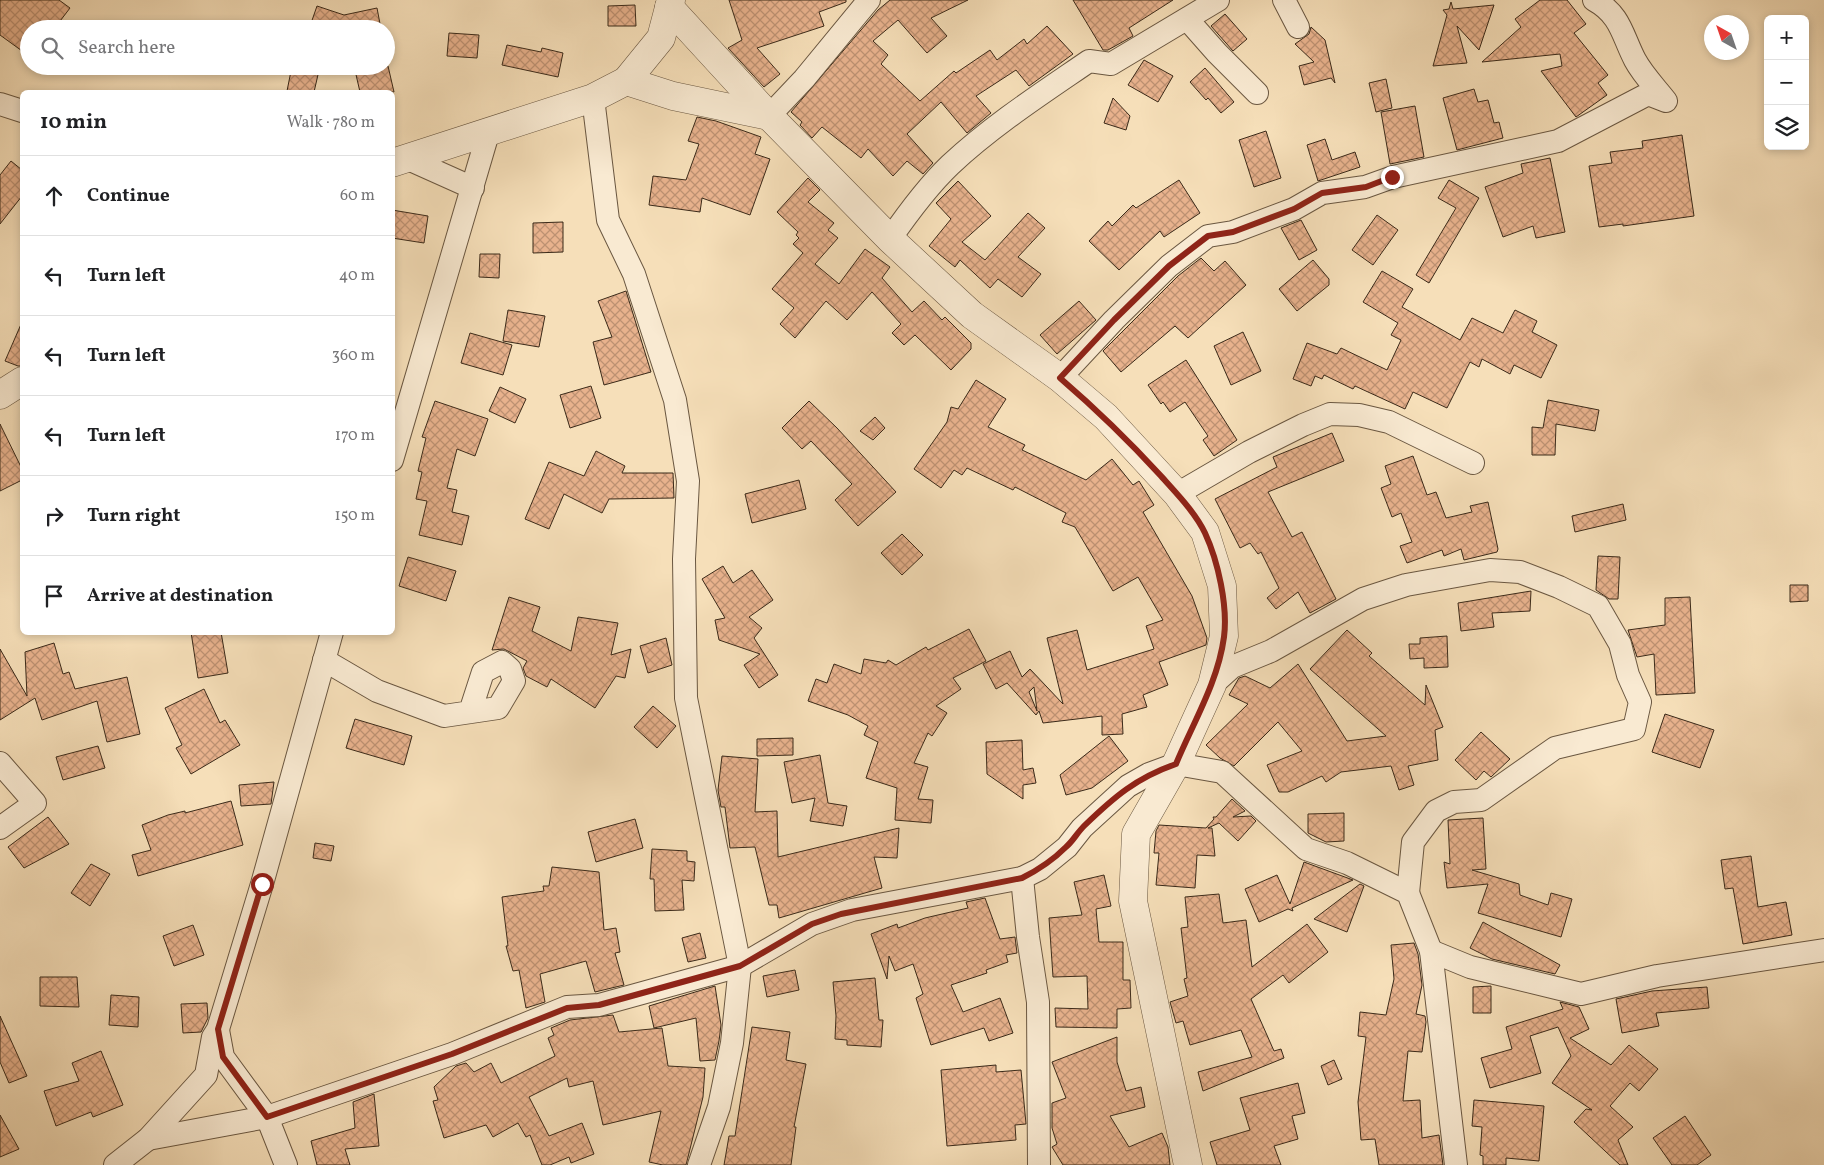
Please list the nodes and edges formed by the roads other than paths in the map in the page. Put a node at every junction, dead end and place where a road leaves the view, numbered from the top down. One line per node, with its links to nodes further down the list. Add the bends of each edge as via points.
1 (869, 0): 13 (street)
2 (1218, 0): 6 (street)
3 (1284, 0): 7 (street)
4 (1594, 0): 18 (street, via 1605,6 1622,27 1635,61 1666,101 1648,94 1558,141 1392,177 1366,187 1322,193 1294,209 1233,232 1208,236 1169,266)
5 (670, 3): 8 (street, via 661,38); 13 (street)
6 (1187, 19): 9 (street); 17 (street, via 1111,64 1089,61 998,125 950,165 918,200)
7 (1298, 26)
8 (626, 81): 10 (street); 13 (street, via 673,96)
9 (1257, 92)
10 (593, 98): 14 (street); 35 (street, via 608,220 634,274 675,400 688,481 684,559 686,698)
11 (0, 104): 12 (street)
12 (20, 110)
13 (769, 116): 17 (street)
14 (489, 130): 15 (street); 16 (street)
15 (399, 160): 16 (street)
16 (473, 188): 21 (street)
17 (890, 239): 18 (street, via 972,315)
18 (1060, 378): 23 (street, via 1106,417)
19 (20, 382): 20 (street)
20 (0, 395)
21 (395, 450)
22 (1473, 463): 23 (street, via 1389,422 1359,415 1330,414 1303,424)
23 (1177, 494): 26 (street, via 1204,532 1222,586 1224,636)
24 (331, 635): 25 (street)
25 (324, 660): 27 (street, via 377,691 444,716); 36 (street)
26 (1212, 685): 29 (street); 32 (street, via 1232,667 1271,652 1355,604 1406,585 1490,570 1520,572 1598,606 1620,644 1628,675 1640,702 1634,729 1556,748 1481,800 1454,802 1436,811 1414,842)
27 (470, 712)
28 (0, 763): 30 (street, via 35,804)
29 (1176, 764): 31 (street, via 1128,786 1082,828 1067,847 1040,869); 32 (street, via 1222,772 1306,849 1347,863); 43 (street, via 1136,834 1133,902)
30 (0, 828)
31 (1022, 878): 35 (street, via 846,912 812,924); 42 (street, via 1038,1002)
32 (1408, 893): 34 (street)
33 (1824, 950): 34 (street, via 1657,976 1581,994 1470,967)
34 (1431, 951): 44 (street)
35 (740, 966): 37 (street, via 599,1005 567,1008 452,1054); 41 (street, via 732,1043 719,1107)
36 (218, 1029): 37 (street, via 223,1057); 38 (street, via 213,1037 206,1075)
37 (267, 1117): 38 (street); 40 (street)
38 (148, 1139): 39 (street)
39 (115, 1165)
40 (286, 1165)
41 (699, 1165)
42 (1039, 1165)
43 (1188, 1165)
44 (1456, 1165)

